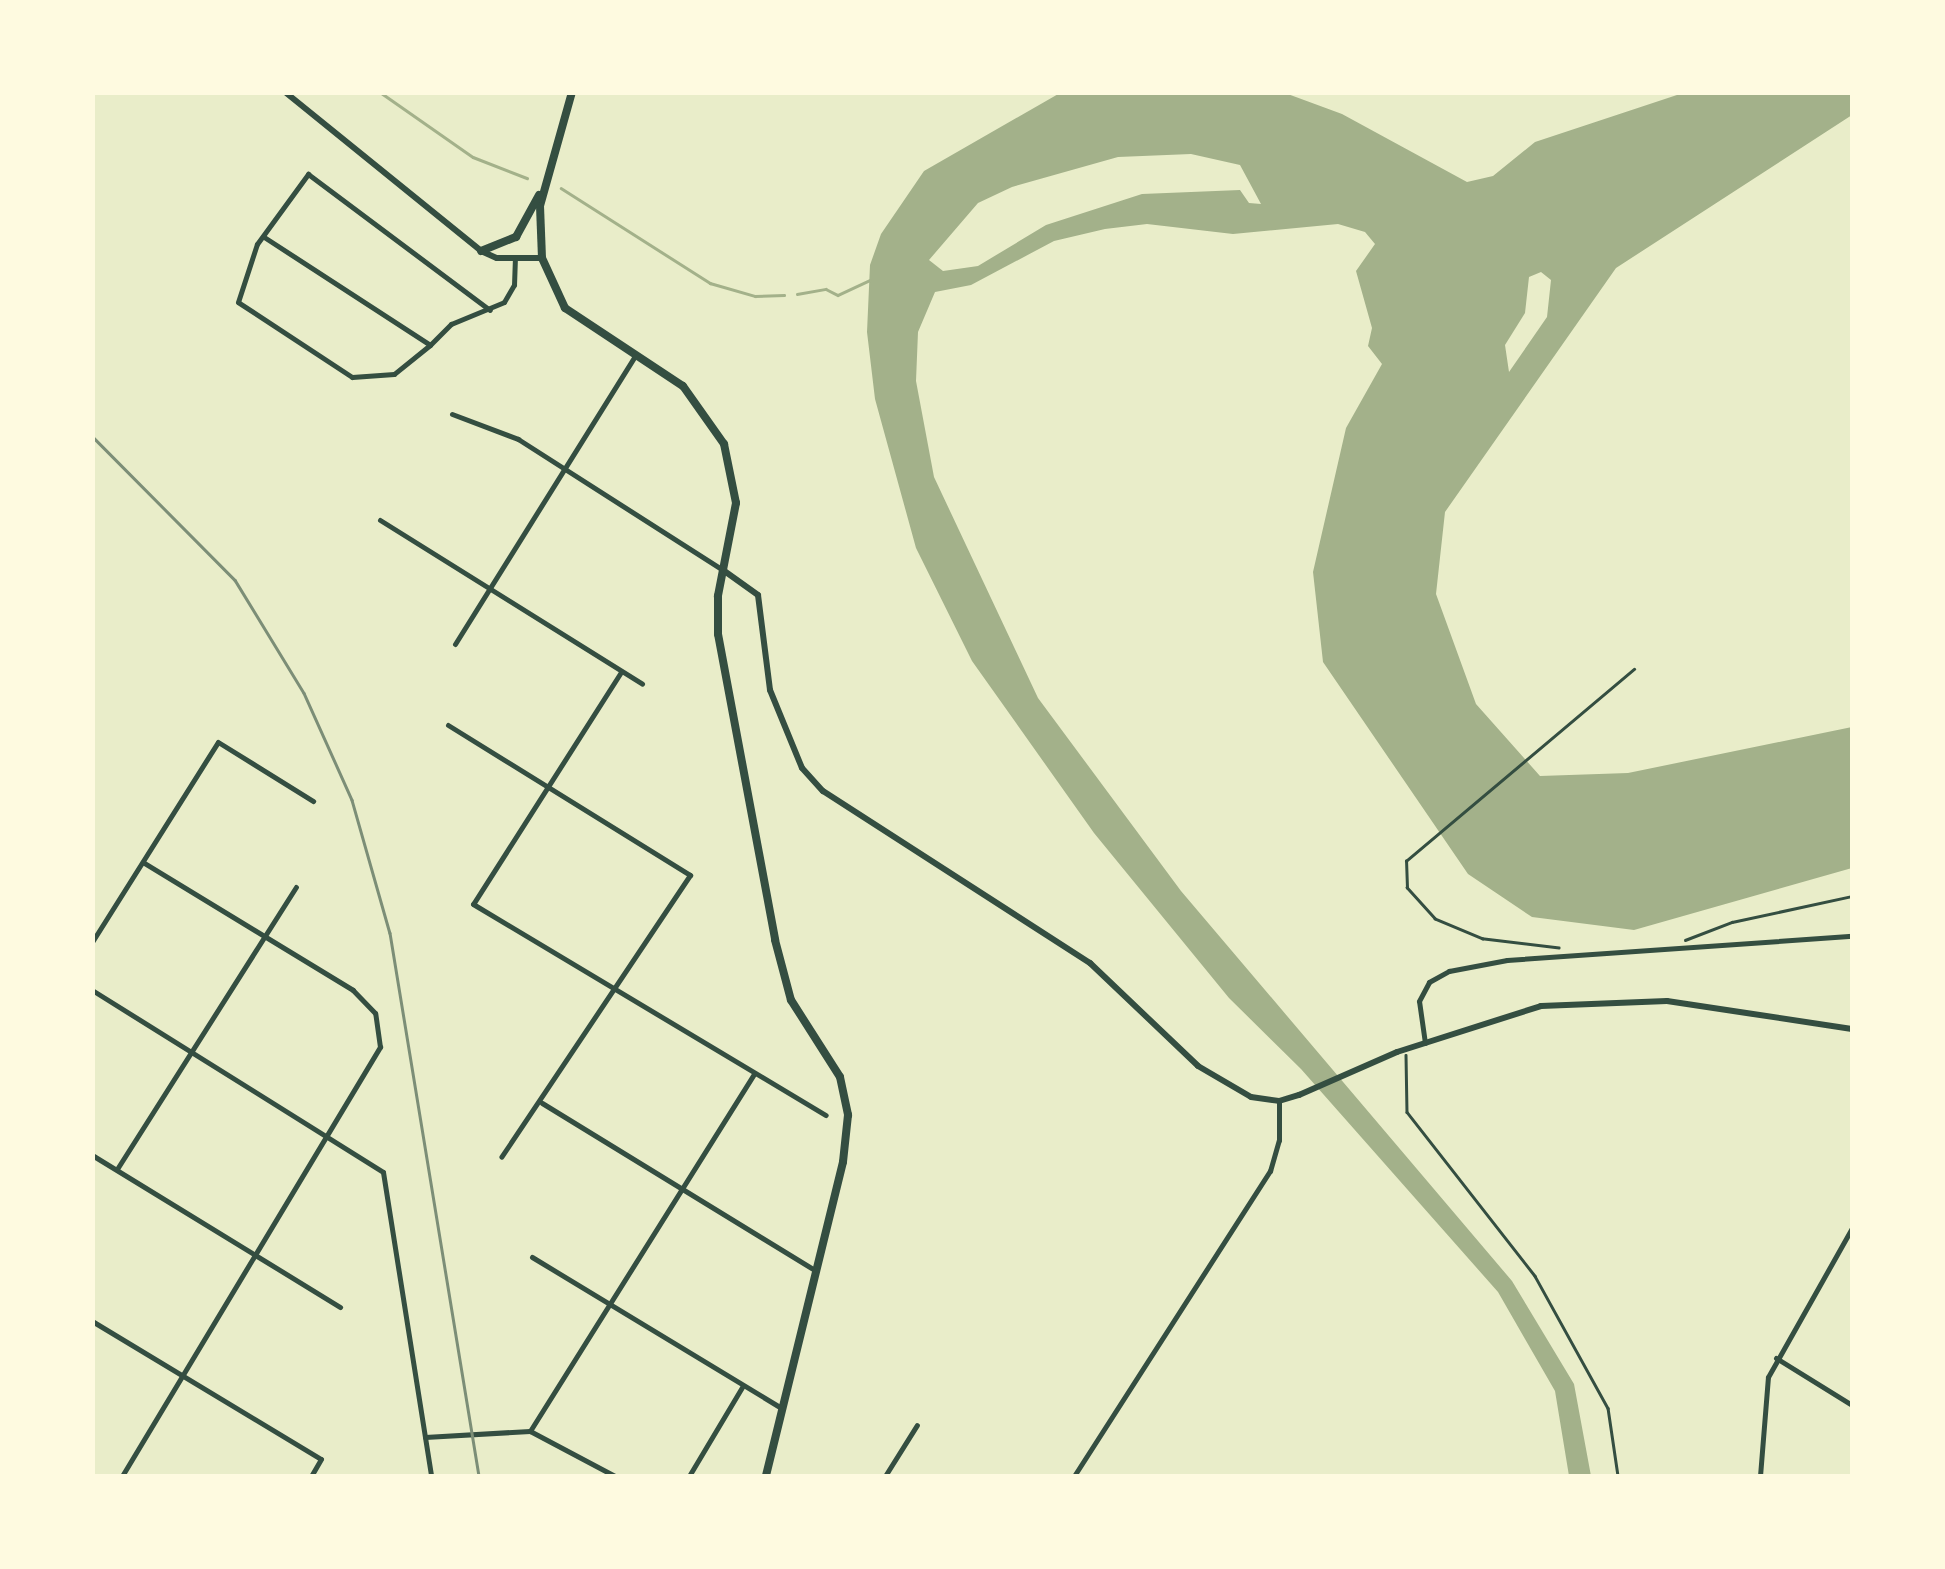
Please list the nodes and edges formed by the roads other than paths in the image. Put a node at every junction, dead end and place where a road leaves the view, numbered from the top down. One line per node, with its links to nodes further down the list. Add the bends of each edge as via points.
1 (284, 92): 5 (main road)
2 (572, 92): 3 (main road)
3 (544, 187): 5 (main road, via 516,237); 6 (main road)
4 (263, 237): 8 (street, via 308,174); 9 (street); 9 (street, via 238,293 244,308 352,377 394,374)
5 (481, 251): 7 (main road)
6 (542, 258): 7 (main road); 10 (main road, via 565,308)
7 (515, 259): 8 (street, via 510,294)
8 (490, 310): 9 (street, via 451,324)
9 (430, 346)
10 (635, 356): 12 (street); 14 (main road, via 683,386 724,444 736,503)
11 (452, 414): 12 (street, via 496,427)
12 (562, 470): 14 (street); 15 (street)
13 (380, 520): 15 (street)
14 (722, 570): 33 (main road, via 758,595 770,690 802,768 823,791 1090,963 1210,1076 1250,1096); 44 (main road, via 718,634 775,940 791,1000 840,1078 848,1115)
15 (489, 587): 16 (street); 17 (street)
16 (454, 644)
17 (621, 672): 18 (street); 20 (street)
18 (642, 684)
19 (448, 725): 20 (street)
20 (548, 786): 27 (street, via 690,875); 27 (street, via 474,904)
21 (313, 802): 22 (street, via 218,742)
22 (144, 864): 25 (street); 26 (street)
23 (296, 887): 25 (street)
24 (1852, 936): 30 (street, via 1495,961 1449,971 1429,982 1419,1001)
25 (264, 937): 31 (street); 36 (street, via 352,990 378,1024 380,1047 372,1067)
26 (92, 942)
27 (616, 989): 32 (street); 34 (street)
28 (92, 990): 31 (street)
29 (1852, 1029): 30 (main road, via 1667,1001 1601,1000 1541,1006)
30 (1425, 1043): 33 (main road)
31 (194, 1052): 36 (street); 39 (street)
32 (754, 1074): 35 (street); 40 (street)
33 (1280, 1100): 63 (street, via 1280,1140 1270,1171)
34 (541, 1102): 38 (street); 40 (street)
35 (826, 1114)
36 (328, 1135): 42 (street); 55 (street, via 373,1163 387,1185)
37 (92, 1155): 39 (street)
38 (500, 1157)
39 (118, 1169): 42 (street)
40 (682, 1186): 44 (street); 45 (street)
41 (1852, 1228): 48 (street)
42 (255, 1255): 46 (street); 49 (street)
43 (532, 1257): 45 (street)
44 (816, 1271): 52 (main road)
45 (608, 1304): 50 (street); 54 (street)
46 (340, 1307)
47 (92, 1321): 49 (street)
48 (1776, 1358): 51 (street); 64 (street, via 1764,1398)
49 (182, 1376): 56 (street); 57 (street, via 321,1460)
50 (742, 1387): 52 (street); 60 (street)
51 (1852, 1405)
52 (782, 1408): 61 (main road)
53 (917, 1425): 62 (street)
54 (530, 1431): 55 (street); 59 (street)
55 (425, 1437): 58 (street)
56 (122, 1476)
57 (311, 1476)
58 (431, 1476)
59 (615, 1476)
60 (689, 1476)
61 (766, 1476)
62 (885, 1476)
63 (1074, 1476)
64 (1760, 1476)

